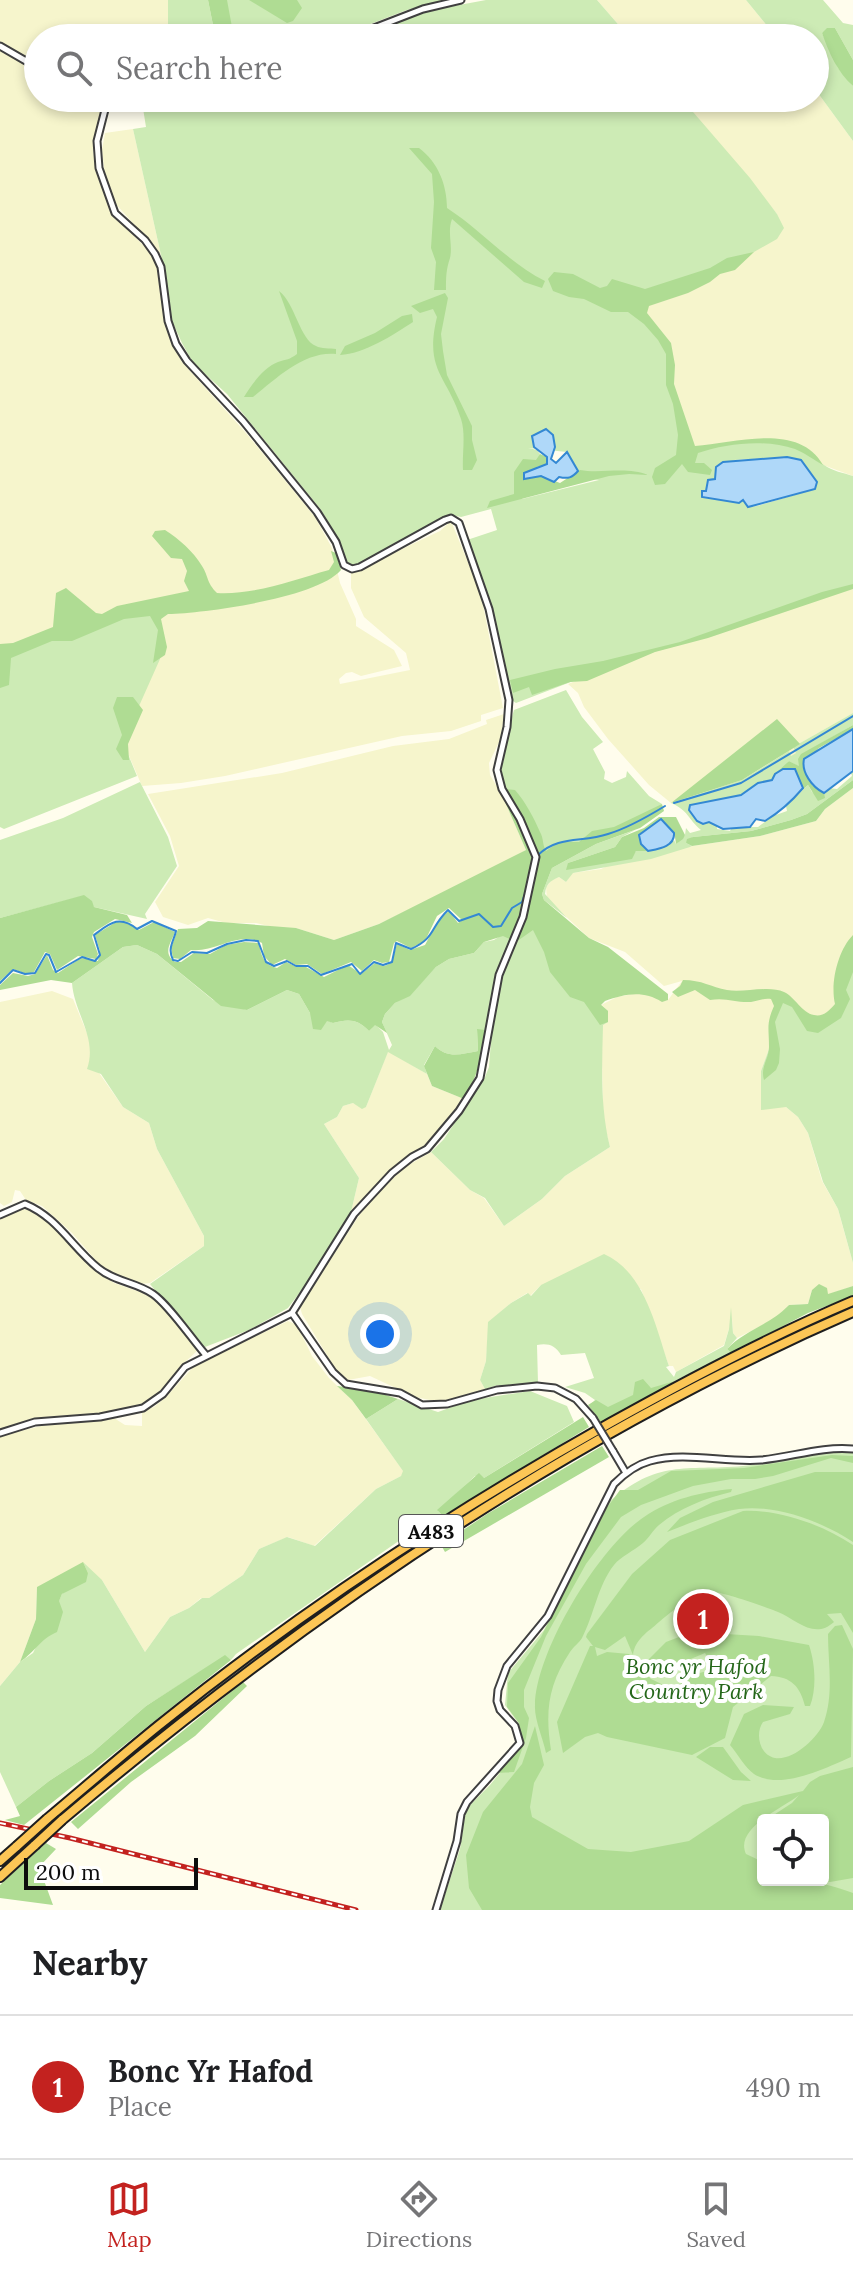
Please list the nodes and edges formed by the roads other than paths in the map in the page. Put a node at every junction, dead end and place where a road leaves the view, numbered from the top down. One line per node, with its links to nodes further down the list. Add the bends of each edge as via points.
1 (461, 0): 2 (street)
2 (382, 24)
3 (0, 46): 4 (street)
4 (24, 60)
5 (104, 112): 9 (street, via 97,141 99,168 115,213 145,240 161,267 176,344 317,512 344,565 360,567 445,520 459,523 489,609 509,700 497,770 536,857 523,917 499,975 480,1078 427,1149 392,1173 354,1214)
6 (0, 1215): 10 (street, via 25,1204 39,1210 96,1267 156,1296)
7 (853, 1301): 14 (highway, A483, bridge, via 661,1395 475,1502 300,1619 160,1724)
8 (853, 1312): 15 (highway, A483, bridge, via 642,1417 354,1593 201,1706)
9 (292, 1313): 10 (street); 13 (street, bridge, via 346,1384 400,1393 422,1405 497,1390 555,1388 576,1399 593,1418)
10 (205, 1354): 11 (street, via 143,1408 35,1422)
11 (0, 1433)
12 (853, 1449): 13 (street, via 748,1460 667,1459)
13 (626, 1473): 16 (street, via 607,1496 548,1616 507,1666 497,1701 520,1743 467,1802)
14 (0, 1861)
15 (0, 1877)
16 (436, 1910)

